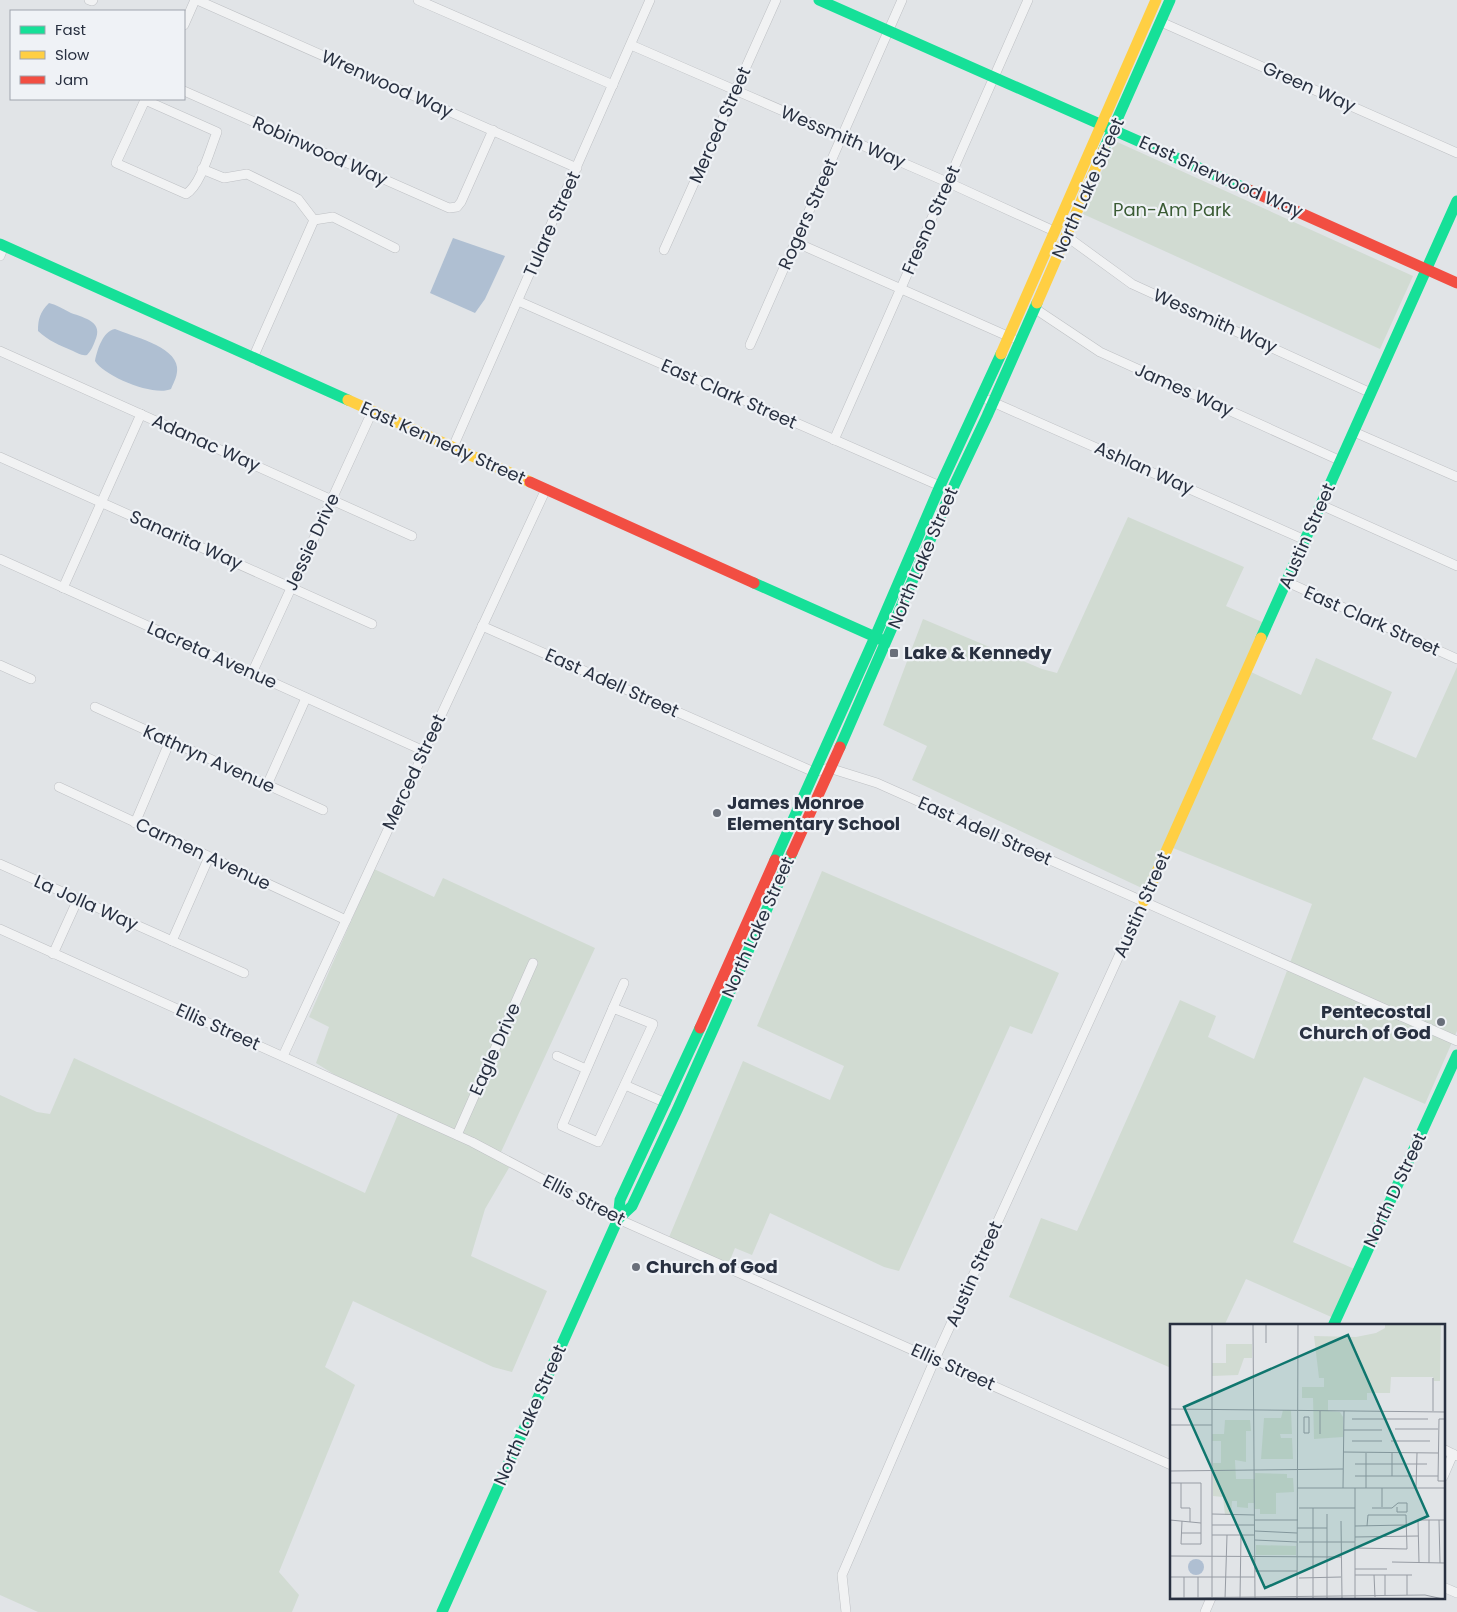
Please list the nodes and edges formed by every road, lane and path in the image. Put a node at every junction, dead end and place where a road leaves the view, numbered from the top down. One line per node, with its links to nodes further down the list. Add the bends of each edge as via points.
1 (196, 0): 11 (street); 20 (street, Wrenwood Way)
2 (418, 0): 15 (street)
3 (776, 0): 16 (street, Merced Street)
4 (820, 0): 12 (street, East Sherwood Way)
5 (902, 0): 12 (street, Rogers Street)
6 (1028, 0): 14 (street, Fresno Street)
7 (1156, 0): 18 (street, North Lake Street)
8 (1170, 0): 10 (street, North Lake Street)
9 (647, 1): 13 (street, Tulare Street)
10 (1160, 22): 19 (street, North Lake Street); 22 (street, Green Way)
11 (185, 23)
12 (888, 30): 14 (street, East Sherwood Way); 21 (street, Rogers Street)
13 (630, 45): 15 (street, Tulare Street); 16 (street, Wessmith Way)
14 (994, 76): 18 (street, East Sherwood Way); 25 (street, Fresno Street)
15 (613, 86): 23 (street, Tulare Street)
16 (735, 90): 21 (street, Wessmith Way); 33 (street, Merced Street)
17 (185, 91): 20 (street, Robinwood Way, via 449,208 457,207 461,202)
18 (1103, 124): 19 (street, East Sherwood Way); 28 (street, North Lake Street)
19 (1114, 129): 29 (street, North Lake Street); 34 (street, East Sherwood Way)
20 (493, 130): 23 (street, Wrenwood Way)
21 (842, 136): 25 (street, Wessmith Way); 30 (street, Rogers Street)
22 (1457, 153)
23 (577, 168): 37 (street, Tulare Street)
24 (202, 169): 24 (street, via 192,190 186,194 116,163 145,100 217,132); 27 (street, via 224,178 247,174 298,199)
25 (947, 182): 28 (street, Wessmith Way); 36 (street, Fresno Street)
26 (1457, 201): 34 (street, Austin Street)
27 (314, 220): 31 (street, via 333,218); 43 (street)
28 (1054, 231): 39 (street, North Lake Street)
29 (1066, 236): 38 (street, North Lake Street); 44 (street, Wessmith Way, via 1132,284)
30 (795, 242): 36 (street); 41 (street, Rogers Street)
31 (395, 248)
32 (1, 249): 43 (street, East Kennedy Street)
33 (664, 250)
34 (1427, 269): 35 (street, East Sherwood Way); 44 (street, Austin Street)
35 (1457, 283)
36 (900, 289): 39 (street); 50 (street, Fresno Street)
37 (518, 301): 50 (street, East Clark Street); 51 (street, Tulare Street)
38 (1034, 308): 40 (street, North Lake Street); 53 (street, James Way, via 1100,352)
39 (1007, 336): 40 (street); 45 (street, North Lake Street)
40 (1019, 342): 46 (street, North Lake Street)
41 (750, 345)
42 (0, 351): 48 (street, Adanac Way)
43 (254, 358): 47 (street, East Kennedy Street)
44 (1371, 392): 49 (street, Austin Street)
45 (982, 397): 46 (street, Ashlan Way); 55 (street, North Lake Street)
46 (994, 402): 61 (street, Ashlan Way); 70 (street, North Lake Street, via 951,492)
47 (372, 412): 51 (street, East Kennedy Street); 57 (street, Jessie Drive)
48 (141, 414): 57 (street, Adanac Way); 58 (street)
49 (1354, 432): 53 (street, Austin Street); 54 (street)
50 (834, 440): 55 (street, East Clark Street)
51 (453, 447): 56 (street, East Kennedy Street)
52 (0, 457): 58 (street, Sanarita Way)
53 (1341, 461): 59 (street, Austin Street)
54 (1457, 477)
55 (940, 486): 69 (street, North Lake Street)
56 (546, 489): 68 (street, Merced Street); 69 (street, East Kennedy Street)
57 (332, 500): 60 (street, Adanac Way); 66 (street, Jessie Drive)
58 (102, 502): 65 (street); 66 (street, Sanarita Way)
59 (1321, 505): 61 (street, Austin Street); 63 (street)
60 (412, 536)
61 (1306, 540): 64 (street, Austin Street)
62 (0, 559): 65 (street, Lacreta Avenue)
63 (1457, 566)
64 (1287, 582): 71 (street, East Clark Street); 90 (street, Austin Street)
65 (63, 588): 73 (street, Lacreta Avenue)
66 (291, 588): 67 (street, Sanarita Way); 73 (street, Jessie Drive)
67 (372, 624)
68 (482, 626): 78 (street, Merced Street); 80 (street, East Adell Street)
69 (875, 637): 70 (street, East Kennedy Street); 80 (street, North Lake Street)
70 (887, 642): 79 (street, North Lake Street)
71 (1457, 659)
72 (0, 665): 74 (street)
73 (252, 673): 75 (street, Lacreta Avenue)
74 (31, 679)
75 (306, 698): 78 (street, Lacreta Avenue); 81 (street)
76 (95, 707): 77 (street, Kathryn Avenue)
77 (170, 741): 81 (street, Kathryn Avenue); 84 (street)
78 (424, 751): 91 (street, Merced Street)
79 (829, 768): 80 (street); 87 (street, North Lake Street); 90 (street, East Adell Street, via 877,783)
80 (814, 772): 88 (street, North Lake Street)
81 (267, 785): 83 (street, Kathryn Avenue)
82 (59, 788): 84 (street, Carmen Avenue)
83 (323, 810)
84 (135, 823): 85 (street, Carmen Avenue)
85 (209, 857): 91 (street, Carmen Avenue); 93 (street)
86 (0, 864): 89 (street, La Jolla Way)
87 (780, 878): 88 (street); 106 (street, North Lake Street)
88 (763, 886): 105 (street, North Lake Street)
89 (78, 899): 93 (street, La Jolla Way); 94 (street)
90 (1144, 901): 99 (street, East Adell Street); 110 (street, Austin Street)
91 (346, 920): 101 (street, Merced Street)
92 (0, 930): 94 (street, Ellis Street)
93 (172, 941): 96 (street, La Jolla Way)
94 (54, 954): 101 (street, Ellis Street)
95 (533, 963): 107 (street, Eagle Drive)
96 (244, 973)
97 (624, 983): 98 (street)
98 (613, 1008): 103 (street); 104 (street, via 653,1024)
99 (1457, 1040)
100 (1457, 1055): 109 (street, North D Street)
101 (283, 1056): 107 (street, Ellis Street)
102 (557, 1056): 103 (street)
103 (586, 1069): 104 (street, via 562,1126 598,1142)
104 (625, 1085): 105 (street)
105 (666, 1103): 106 (street); 108 (street, North Lake Street, via 620,1200)
106 (678, 1108): 108 (street, North Lake Street, via 632,1206)
107 (457, 1135): 108 (street, Ellis Street)
108 (618, 1219): 110 (street, Ellis Street); 117 (street, North Lake Street)
109 (1334, 1324)
110 (935, 1359): 112 (street, Ellis Street); 118 (street, Austin Street, via 842,1575)
111 (1455, 1455): 113 (street)
112 (1170, 1465)
113 (1444, 1475)
114 (1444, 1587): 115 (street)
115 (1457, 1593)
116 (1211, 1600): 119 (street)
117 (442, 1612)
118 (846, 1612)
119 (1205, 1612)

